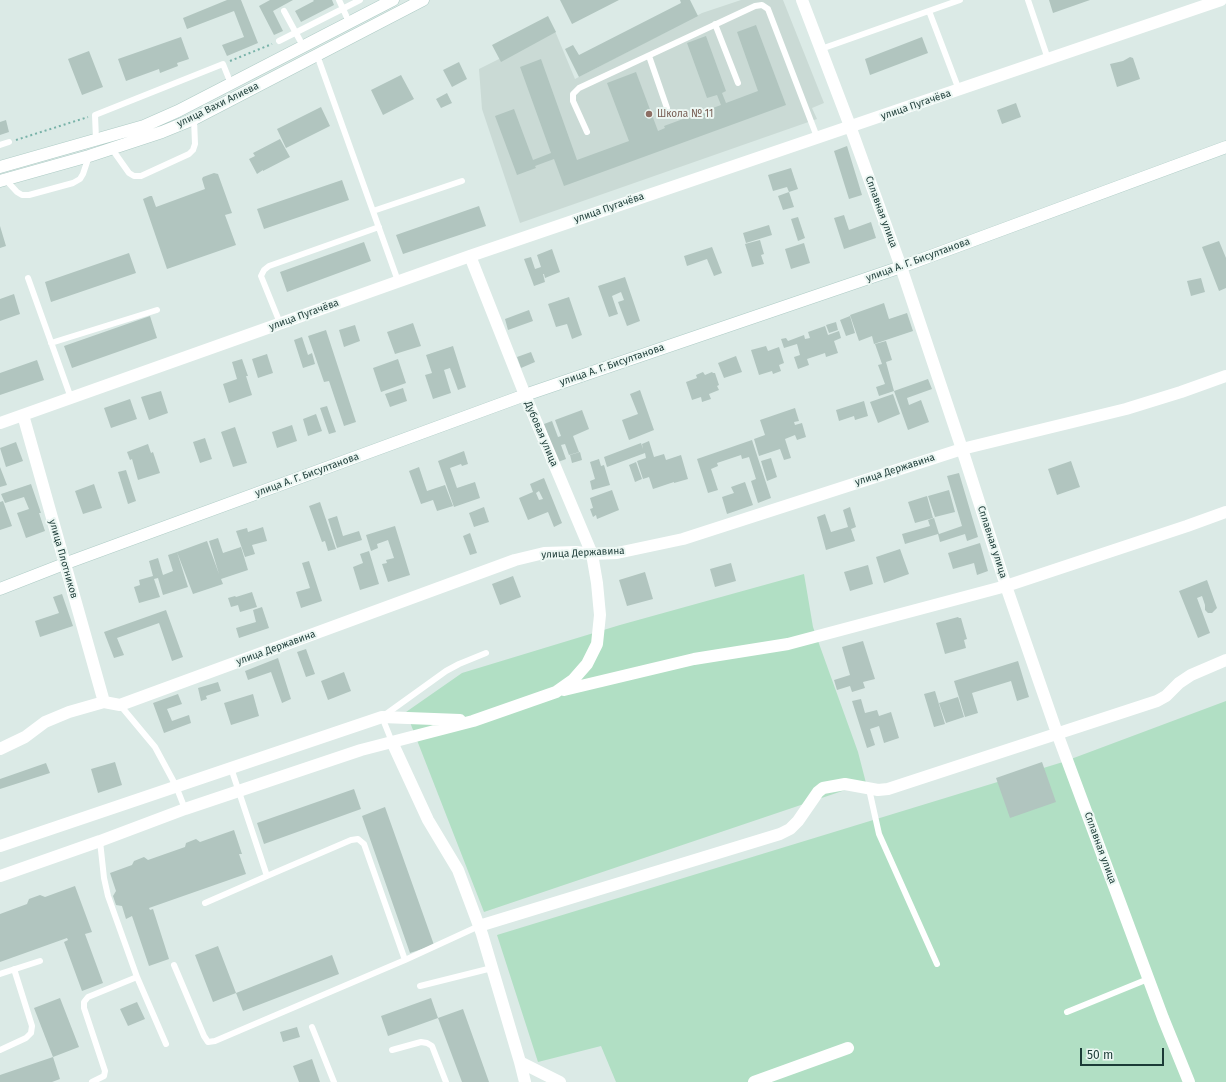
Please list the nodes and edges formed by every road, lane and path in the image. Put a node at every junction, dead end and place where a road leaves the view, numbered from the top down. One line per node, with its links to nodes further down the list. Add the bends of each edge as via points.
1 (339, 0): 9 (lane)
2 (360, 0): 9 (lane)
3 (391, 0): 12 (street, улица Вахи Алиева)
4 (423, 0): 18 (street, улица Вахи Алиева)
5 (802, 0): 17 (street, Сплавная улица)
6 (960, 0): 11 (lane)
7 (1028, 0): 20 (lane)
8 (1221, 0): 20 (street, улица Пугачёва)
9 (343, 9): 12 (lane); 14 (lane)
10 (284, 11): 14 (lane)
11 (929, 11): 17 (lane); 24 (lane)
12 (349, 22): 16 (street, улица Вахи Алиева)
13 (715, 24): 19 (lane); 22 (lane); 30 (lane, via 755,6 762,5 768,10)
14 (296, 33): 15 (lane); 16 (lane)
15 (279, 41): 21 (path)
16 (303, 46): 23 (street, улица Вахи Алиева)
17 (821, 49): 28 (street, Сплавная улица)
18 (317, 55): 27 (street, улица Вахи Алиева); 40 (lane)
19 (649, 56): 25 (lane); 29 (lane, via 579,88 573,94 573,101)
20 (1048, 59): 24 (street, улица Пугачёва)
21 (223, 64): 23 (lane); 26 (lane)
22 (738, 83)
23 (231, 84): 31 (street, улица Вахи Алиева, via 144,126)
24 (959, 90): 28 (street, улица Пугачёва)
25 (667, 108)
26 (94, 115): 31 (lane); 32 (path)
27 (194, 118): 35 (street, улица Вахи Алиева); 35 (lane, via 193,150 141,176 129,173)
28 (850, 126): 30 (street, улица Пугачёва); 43 (street, Сплавная улица)
29 (587, 132)
30 (817, 137): 42 (street, улица Пугачёва)
31 (96, 139): 37 (street, улица Вахи Алиева)
32 (9, 142): 33 (lane)
33 (0, 145)
34 (1226, 147): 43 (street, улица А. Г. Бисултанова)
35 (112, 149): 36 (street, улица Вахи Алиева)
36 (89, 156): 38 (street, улица Вахи Алиева); 38 (lane, via 80,179 66,185 22,195)
37 (0, 167)
38 (2, 180)
39 (462, 181): 40 (lane)
40 (373, 210): 41 (lane)
41 (379, 227): 45 (lane); 47 (lane, via 264,270 261,276)
42 (470, 256): 45 (street, улица Пугачёва); 50 (street, Дубовая улица)
43 (901, 267): 50 (street, улица А. Г. Бисултанова); 54 (street, Сплавная улица)
44 (28, 278): 48 (lane)
45 (398, 281): 47 (street, улица Пугачёва)
46 (157, 310): 48 (lane)
47 (280, 324): 51 (street, улица Пугачёва)
48 (51, 343): 51 (lane)
49 (1226, 376): 54 (street, улица Державина, via 1126,409)
50 (525, 395): 56 (street, Дубовая улица); 57 (street, улица А. Г. Бисултанова)
51 (71, 398): 52 (street, улица Пугачёва)
52 (23, 415): 53 (street, улица Пугачёва); 57 (street, улица Плотников)
53 (0, 423)
54 (962, 449): 56 (street, улица Державина, via 683,539 617,553); 58 (street, Сплавная улица)
55 (1226, 512): 58 (street)
56 (592, 554): 62 (street, Дубовая улица, via 598,583 600,615 597,644 587,664 573,680); 64 (street, улица Державина, via 544,553 515,560)
57 (64, 564): 59 (street, улица А. Г. Бисултанова); 63 (street, улица Плотников)
58 (1006, 586): 62 (street, via 788,644 694,659); 67 (street, Сплавная улица)
59 (0, 589)
60 (486, 652): 65 (lane, via 446,671)
61 (1226, 660): 67 (street, via 1191,675 1157,701)
62 (556, 692): 66 (street)
63 (104, 702): 64 (street); 69 (street, via 68,712 45,722 19,740)
64 (120, 705): 71 (lane, via 156,747)
65 (382, 717): 66 (street); 68 (lane); 70 (street)
66 (473, 720): 68 (street)
67 (1057, 733): 72 (street, via 888,789); 89 (street, Сплавная улица)
68 (392, 742): 73 (street); 80 (street, via 428,820 458,870)
69 (0, 748)
70 (231, 768): 71 (street); 73 (lane)
71 (176, 786): 74 (lane); 76 (street)
72 (869, 789): 80 (street, via 845,784 824,788 818,792 798,821 780,834); 83 (lane, via 879,834)
73 (238, 791): 74 (street); 78 (lane)
74 (185, 809): 75 (street)
75 (100, 841): 77 (street); 88 (lane, via 108,896)
76 (0, 846)
77 (0, 876)
78 (268, 876): 79 (lane); 81 (lane, via 358,839 364,844)
79 (205, 903)
80 (479, 926): 81 (lane); 85 (street)
81 (405, 960): 84 (lane, via 216,1041 208,1042)
82 (40, 961): 86 (lane)
83 (937, 964)
84 (174, 965)
85 (492, 968): 90 (lane); 97 (street)
86 (14, 969): 87 (lane); 95 (lane, via 32,1026 31,1033)
87 (0, 974)
88 (137, 978): 93 (lane); 98 (lane, via 88,997 84,1002 105,1071 104,1076)
89 (1148, 979): 91 (lane); 104 (street, Сплавная улица)
90 (420, 986)
91 (1067, 1012)
92 (312, 1027): 99 (lane)
93 (166, 1044)
94 (848, 1048): 103 (street)
95 (0, 1050)
96 (392, 1050): 100 (lane, via 421,1042 427,1043 432,1046)
97 (520, 1062): 101 (street); 102 (street)
98 (92, 1082)
99 (334, 1082)
100 (446, 1082)
101 (525, 1082)
102 (560, 1082)
103 (754, 1082)
104 (1189, 1082)

